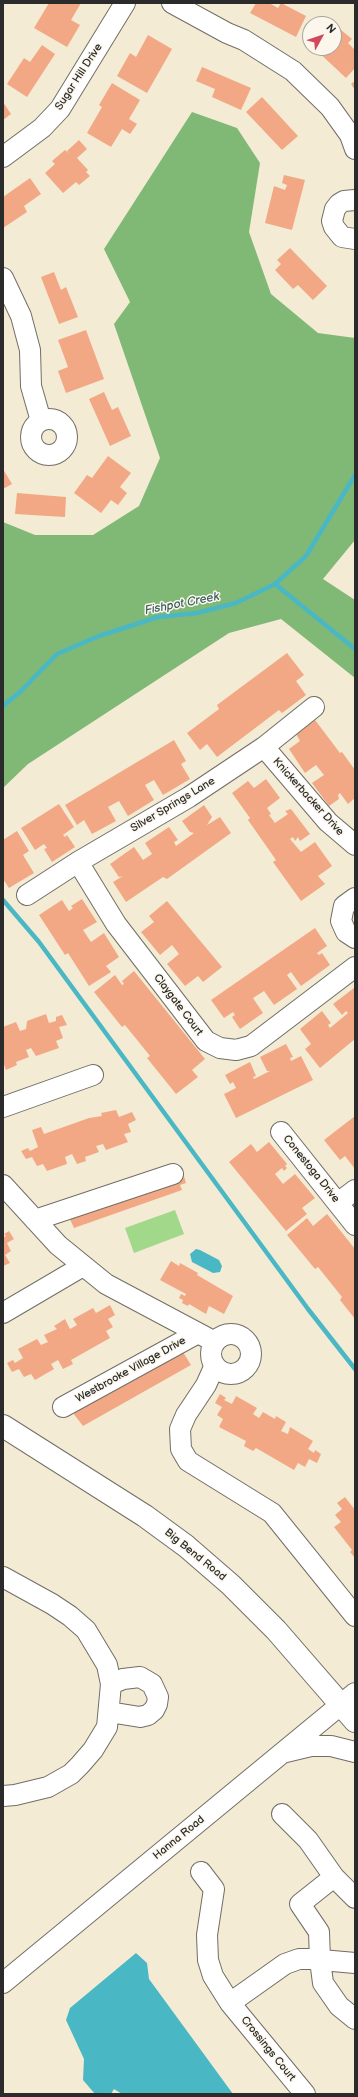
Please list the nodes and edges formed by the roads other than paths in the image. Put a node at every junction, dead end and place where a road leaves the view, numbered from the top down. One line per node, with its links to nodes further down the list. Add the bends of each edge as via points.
1 (125, 3): 4 (street, Sugar Hill Drive, via 60,109 42,128)
2 (172, 3): 3 (street, via 244,40 293,71 330,107 350,135)
3 (355, 149)
4 (3, 157)
5 (355, 200): 6 (street, via 339,204 332,221 334,228 342,237)
6 (355, 239)
7 (3, 278): 8 (street, via 21,316 30,350 31,386)
8 (41, 421)
9 (314, 707): 10 (street, Silver Springs Lane)
10 (264, 747): 11 (street, Knickerbacker Drive, via 328,822); 12 (street, Silver Springs Lane, via 189,797)
11 (355, 845)
12 (78, 862): 13 (street, Silver Springs Lane); 16 (street, Claygate Court, via 116,924 206,1041 220,1048 236,1050 251,1046)
13 (27, 895)
14 (355, 898): 15 (street, via 344,906 340,920 346,932)
15 (355, 938)
16 (355, 967)
17 (93, 1075): 18 (street)
18 (3, 1107)
19 (281, 1132): 23 (street, Conestoga Drive)
20 (173, 1174): 24 (street)
21 (3, 1185): 24 (street, Westbrooke Village Drive)
22 (355, 1190): 23 (street)
23 (338, 1203): 25 (street, Conestoga Drive)
24 (35, 1220): 26 (street, Westbrooke Village Drive)
25 (355, 1225)
26 (82, 1266): 27 (street); 28 (street, Westbrooke Village Drive, via 106,1284)
27 (3, 1313)
28 (206, 1337): 29 (street); 29 (street, Westbrooke Village Drive, via 240,1335 249,1344 252,1356 247,1368 236,1374 222,1372); 30 (street, Westbrooke Village Drive)
29 (215, 1365): 33 (street, via 180,1429 181,1449 188,1461 272,1513)
30 (63, 1407)
31 (3, 1426): 35 (main road, Big Bend Road, via 145,1516 186,1546 231,1585)
32 (3, 1577): 34 (street, via 52,1604 86,1630 107,1665)
33 (355, 1616)
34 (111, 1684): 36 (street); 36 (street, via 123,1678 140,1677 152,1684 158,1697 154,1710 140,1718)
35 (348, 1699): 37 (main road, Big Bend Road); 39 (street, Hanna Road)
36 (109, 1712): 40 (street, via 103,1736 71,1774 48,1787)
37 (355, 1721)
38 (355, 1752): 39 (street, via 332,1746 311,1746)
39 (283, 1753): 47 (street, Hanna Road)
40 (3, 1796)
41 (282, 1814): 43 (street, via 308,1840)
42 (201, 1872): 48 (street, Crossings Court, via 214,1889 207,1936 208,1960 213,1976)
43 (334, 1877): 44 (street); 45 (street, via 300,1904 319,1932)
44 (355, 1898)
45 (320, 1960): 46 (street); 48 (street, via 299,1959 285,1964); 49 (street, via 323,1983 339,2006)
46 (355, 1963)
47 (3, 1983)
48 (230, 2004): 50 (street, Crossings Court)
49 (355, 2019)
50 (305, 2094)

